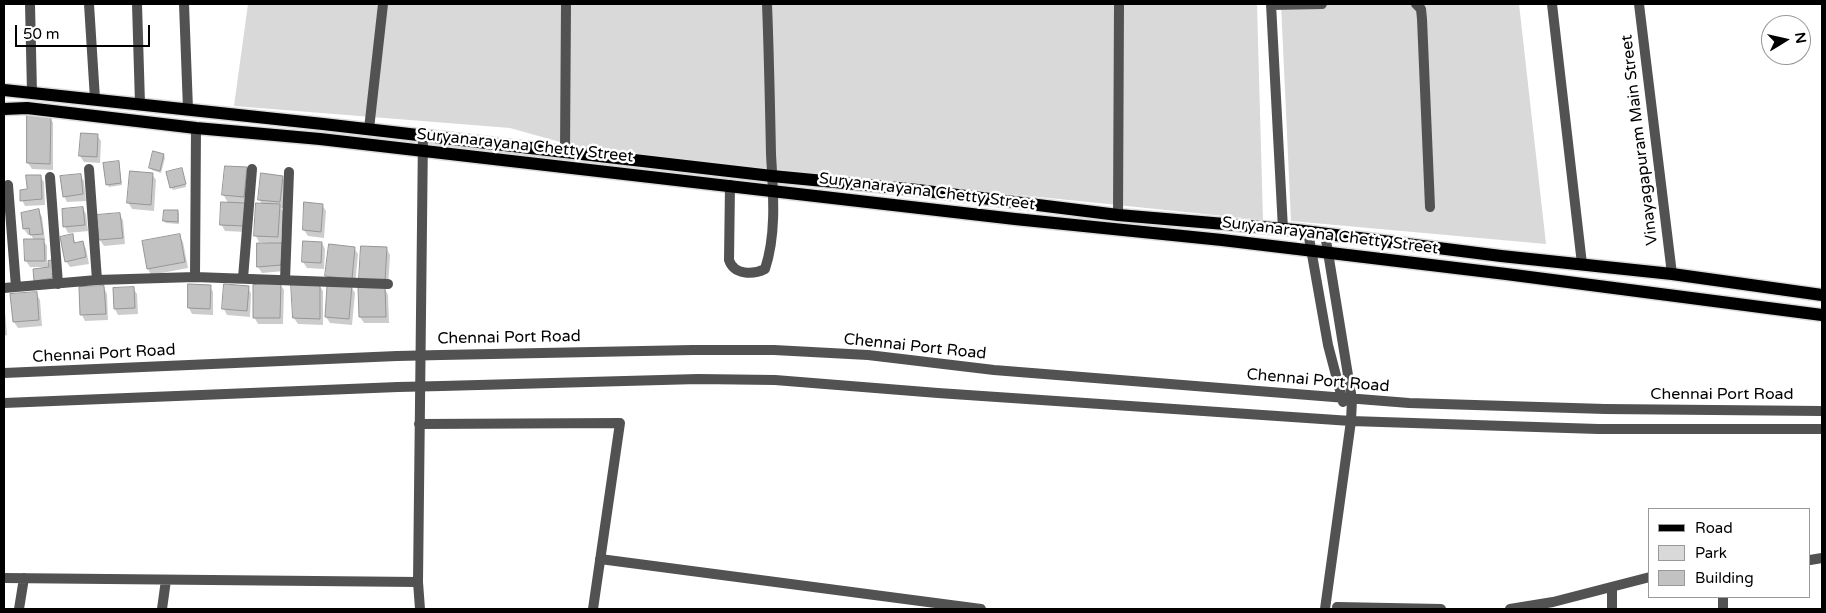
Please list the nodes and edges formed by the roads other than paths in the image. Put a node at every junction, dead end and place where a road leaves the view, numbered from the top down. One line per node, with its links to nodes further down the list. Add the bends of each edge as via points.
1 (30, 4): 15 (street)
2 (89, 4): 16 (street)
3 (137, 4): 17 (street)
4 (184, 4): 19 (street)
5 (383, 4): 21 (street)
6 (566, 4): 24 (street)
7 (767, 4): 28 (street)
8 (1119, 4): 34 (street)
9 (1322, 4): 13 (street)
10 (1416, 4): 33 (street, via 1421,9 1422,19)
11 (1552, 4): 40 (street)
12 (1639, 4): 41 (street, Vinayagapuram Main Street)
13 (1271, 5): 35 (street)
14 (4, 90): 15 (main road, Suryanarayana Chetty Street)
15 (32, 93): 16 (main road, Suryanarayana Chetty Street)
16 (95, 99): 17 (main road, Suryanarayana Chetty Street)
17 (140, 104): 19 (main road, Suryanarayana Chetty Street)
18 (4, 109): 20 (main road, Suryanarayana Chetty Street, via 27,108)
19 (188, 109): 21 (main road, Suryanarayana Chetty Street)
20 (196, 128): 23 (main road, Suryanarayana Chetty Street); 42 (street)
21 (369, 129): 22 (main road, Suryanarayana Chetty Street)
22 (423, 135): 23 (street); 24 (main road, Suryanarayana Chetty Street)
23 (422, 151): 31 (main road, Suryanarayana Chetty Street); 57 (street)
24 (565, 152): 28 (main road, Suryanarayana Chetty Street)
25 (89, 169): 44 (street)
26 (252, 169): 43 (street)
27 (289, 172): 45 (street)
28 (772, 176): 32 (street); 34 (main road, Suryanarayana Chetty Street)
29 (50, 177): 46 (street)
30 (8, 185): 48 (street)
31 (730, 185): 32 (main road, Suryanarayana Chetty Street); 32 (street, via 729,260 735,270 749,273 765,268 768,260)
32 (772, 190): 38 (main road, Suryanarayana Chetty Street)
33 (1430, 207)
34 (1118, 215): 35 (main road, Suryanarayana Chetty Street)
35 (1284, 229): 36 (main road, Suryanarayana Chetty Street)
36 (1308, 232): 37 (main road, Suryanarayana Chetty Street); 38 (street)
37 (1325, 234): 39 (street); 40 (main road, Suryanarayana Chetty Street)
38 (1310, 250): 39 (main road, Suryanarayana Chetty Street); 53 (street, via 1332,363)
39 (1328, 253): 51 (main road, Suryanarayana Chetty Street); 53 (street)
40 (1582, 264): 41 (main road, Suryanarayana Chetty Street)
41 (1672, 274): 50 (main road, Suryanarayana Chetty Street)
42 (195, 277): 43 (street); 44 (street)
43 (243, 278): 45 (street)
44 (97, 280): 46 (street)
45 (285, 280): 47 (street)
46 (58, 284): 48 (street)
47 (388, 284)
48 (16, 287): 49 (street)
49 (4, 288)
50 (1822, 295)
51 (1822, 315)
52 (4, 373): 53 (street, Chennai Port Road, bridge, via 397,356 774,350 868,355 1003,370)
53 (1346, 399): 55 (street, Chennai Port Road, via 1604,409); 56 (street)
54 (4, 403): 56 (street, Chennai Port Road, bridge, via 442,386 688,379 775,380)
55 (1822, 411)
56 (1351, 421): 58 (street, Chennai Port Road, via 1598,429); 72 (street)
57 (419, 424): 59 (street, via 620,423); 64 (street)
58 (1822, 429)
59 (600, 559): 70 (street); 71 (street)
60 (4, 578): 61 (street)
61 (24, 578): 63 (street); 67 (street)
62 (1648, 578): 65 (street)
63 (166, 580): 64 (street); 68 (street)
64 (418, 582): 69 (street)
65 (1612, 587): 74 (street); 75 (street)
66 (1337, 607): 73 (street)
67 (19, 609)
68 (162, 609)
69 (420, 609)
70 (593, 609)
71 (980, 609)
72 (1325, 609)
73 (1441, 609)
74 (1510, 609)
75 (1612, 609)

